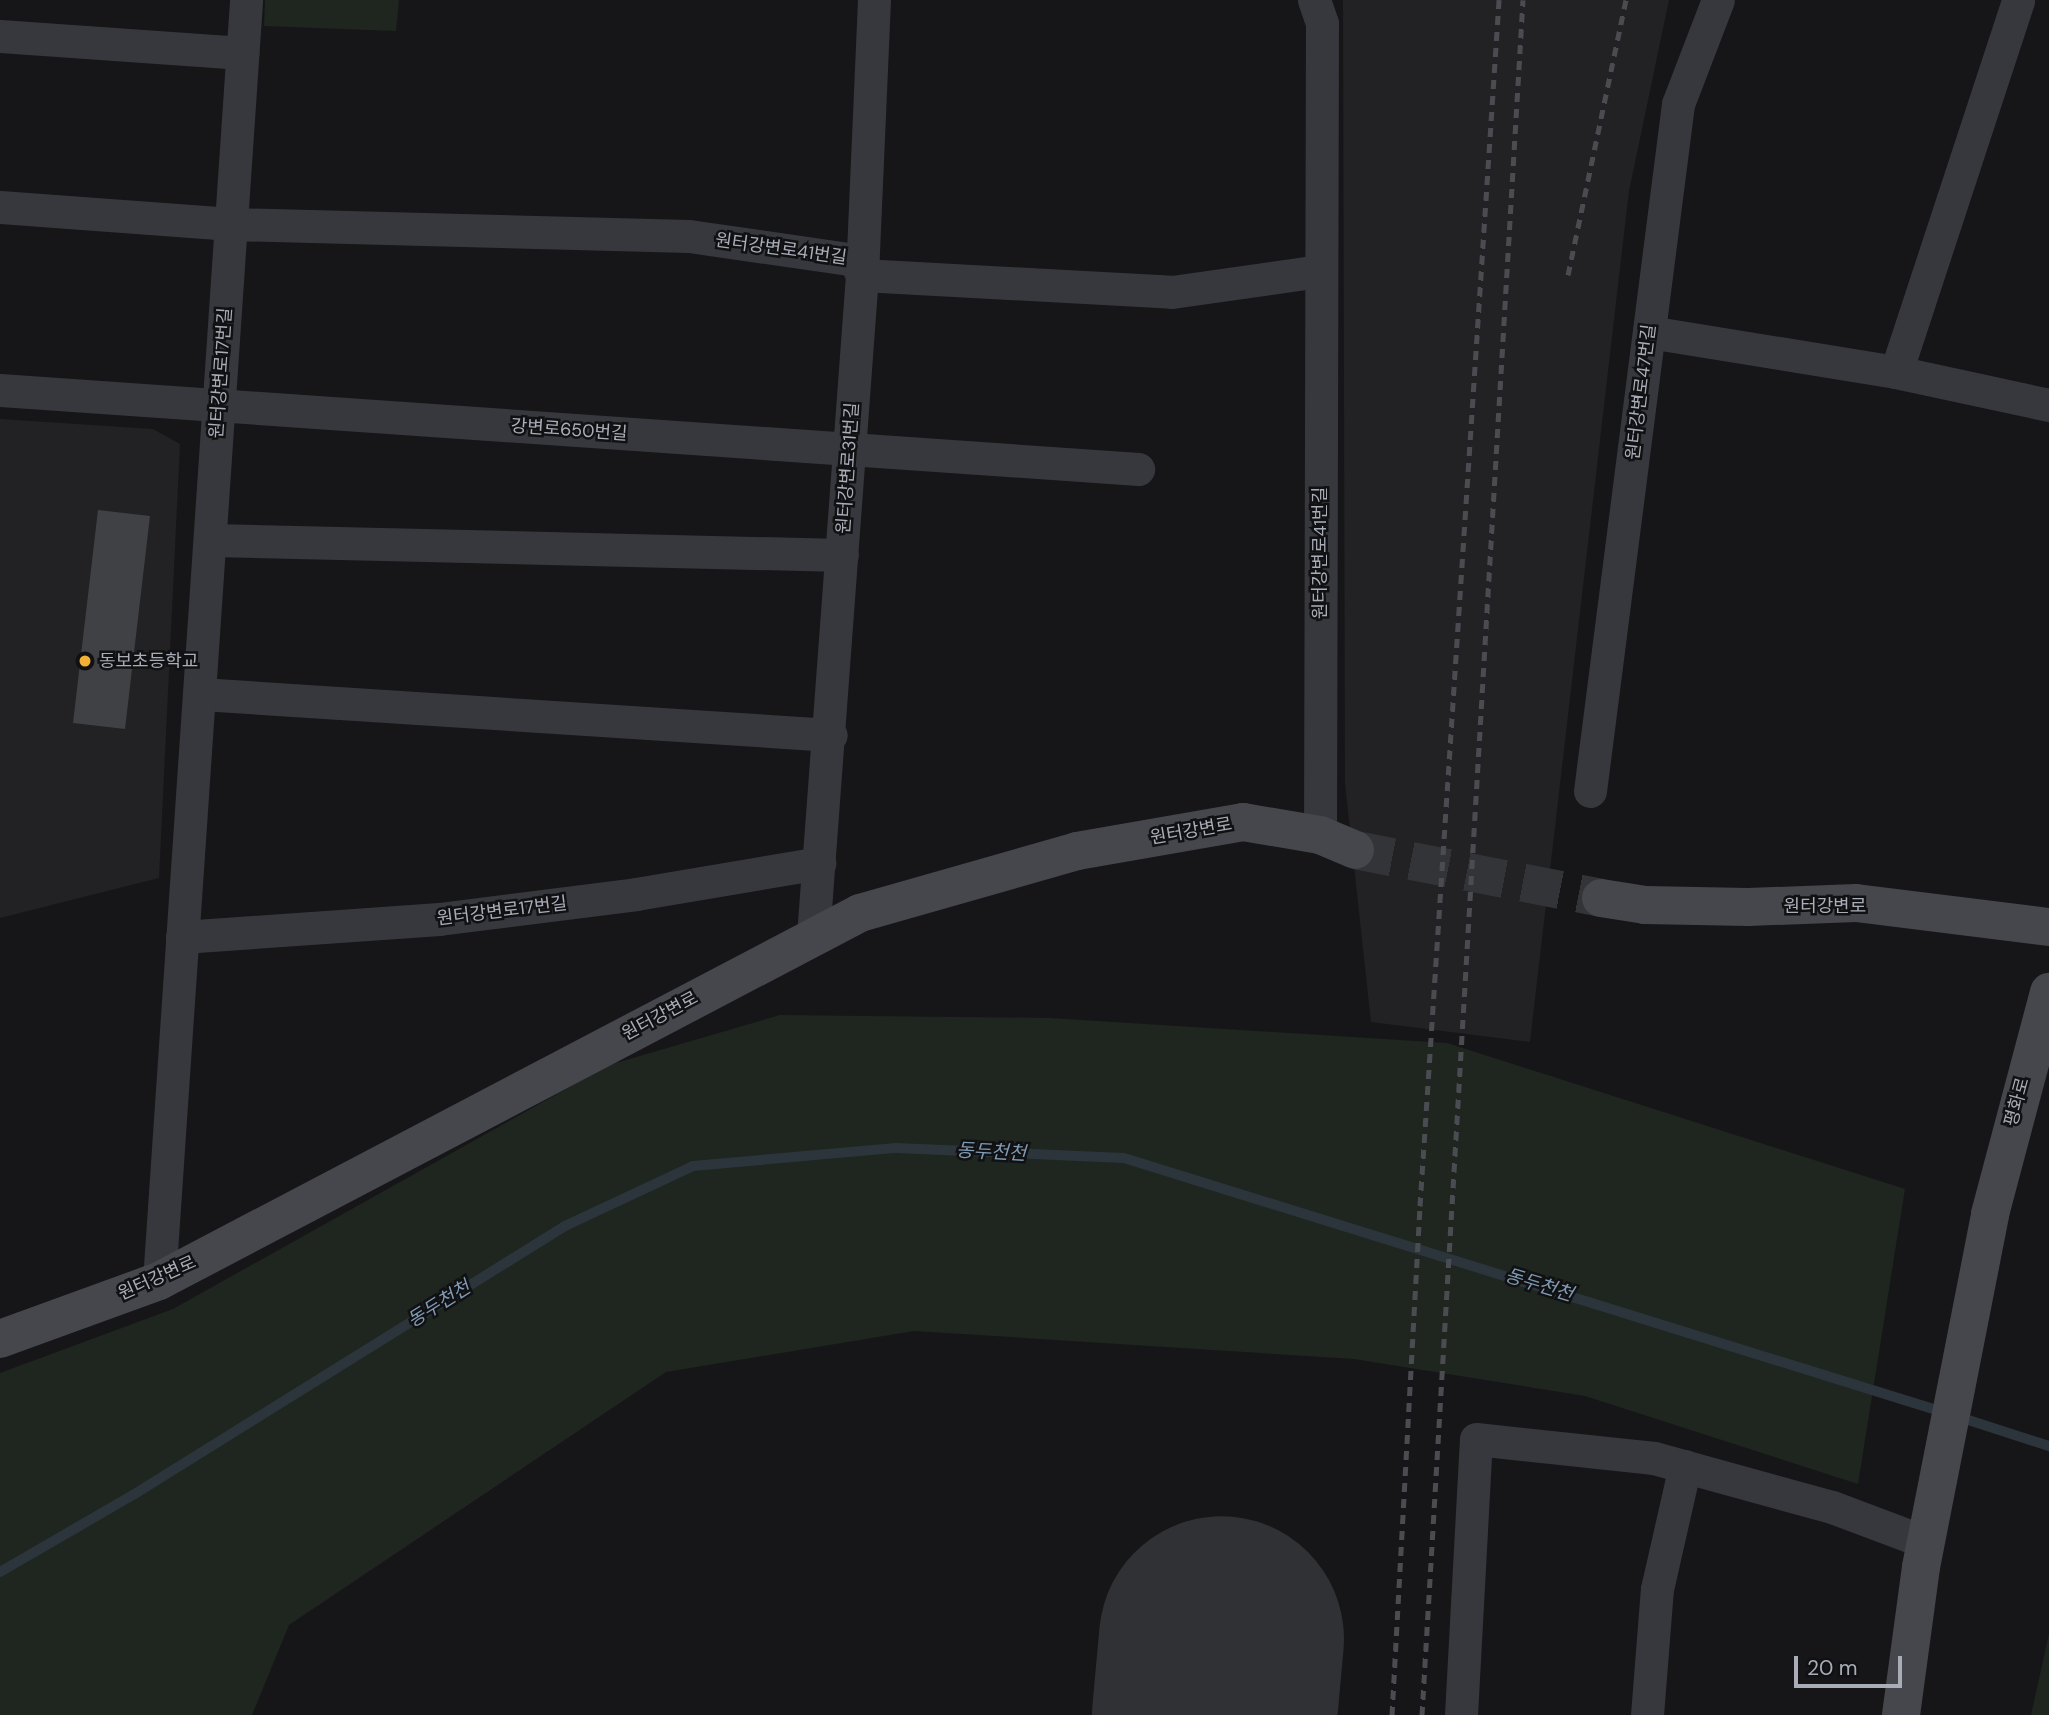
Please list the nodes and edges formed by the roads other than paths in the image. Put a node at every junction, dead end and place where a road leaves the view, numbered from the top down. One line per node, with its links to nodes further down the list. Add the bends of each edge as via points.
1 (246, 0): 7 (street, 원터강변로17번길)
2 (874, 0): 11 (street, 원터강변로31번길)
3 (1314, 0): 10 (street, 원터강변로41번길, via 1322,23)
4 (1718, 0): 12 (street, 원터강변로47번길, via 1678,104)
5 (2018, 0): 13 (street)
6 (0, 36): 7 (street)
7 (242, 53): 9 (street, 원터강변로17번길)
8 (0, 207): 9 (street)
9 (231, 224): 11 (street, 원터강변로41번길, via 689,236 855,260); 15 (street, 원터강변로17번길)
10 (1320, 271): 11 (street, 원터강변로41번길, via 1172,292); 24 (street, 원터강변로41번길)
11 (862, 275): 17 (street, 원터강변로31번길)
12 (1649, 332): 13 (street); 23 (street, 원터강변로47번길)
13 (1896, 372): 16 (street)
14 (0, 390): 15 (street, 강변로650번길)
15 (219, 405): 17 (street, 강변로650번길); 19 (street, 원터강변로17번길)
16 (2049, 405)
17 (850, 449): 18 (street, 강변로650번길); 20 (street, 원터강변로31번길)
18 (1138, 469)
19 (210, 540): 20 (street); 21 (street, 원터강변로17번길)
20 (842, 555): 22 (street, 원터강변로31번길)
21 (201, 694): 22 (street); 30 (street, 원터강변로17번길)
22 (831, 735): 26 (street, 원터강변로31번길)
23 (1590, 791)
24 (1320, 835): 25 (street, 원터강변로); 29 (street, 원터강변로, via 1244,822 1077,851 860,913)
25 (1355, 850)
26 (819, 863): 29 (street, 원터강변로31번길); 30 (street, 원터강변로17번길, via 636,894 439,919)
27 (1601, 898): 28 (street, 원터강변로, via 1645,905 1856,903)
28 (2049, 927)
29 (813, 936): 32 (street, 원터강변로)
30 (182, 937): 32 (street, 원터강변로17번길)
31 (2049, 992): 35 (street, 평화로, via 1990,1214)
32 (159, 1281): 33 (street, 원터강변로)
33 (0, 1339)
34 (1685, 1466): 35 (street); 36 (street, via 1654,1458 1476,1438); 37 (street, via 1657,1589)
35 (1928, 1530): 38 (street)
36 (1461, 1715)
37 (1647, 1715)
38 (1901, 1715)

